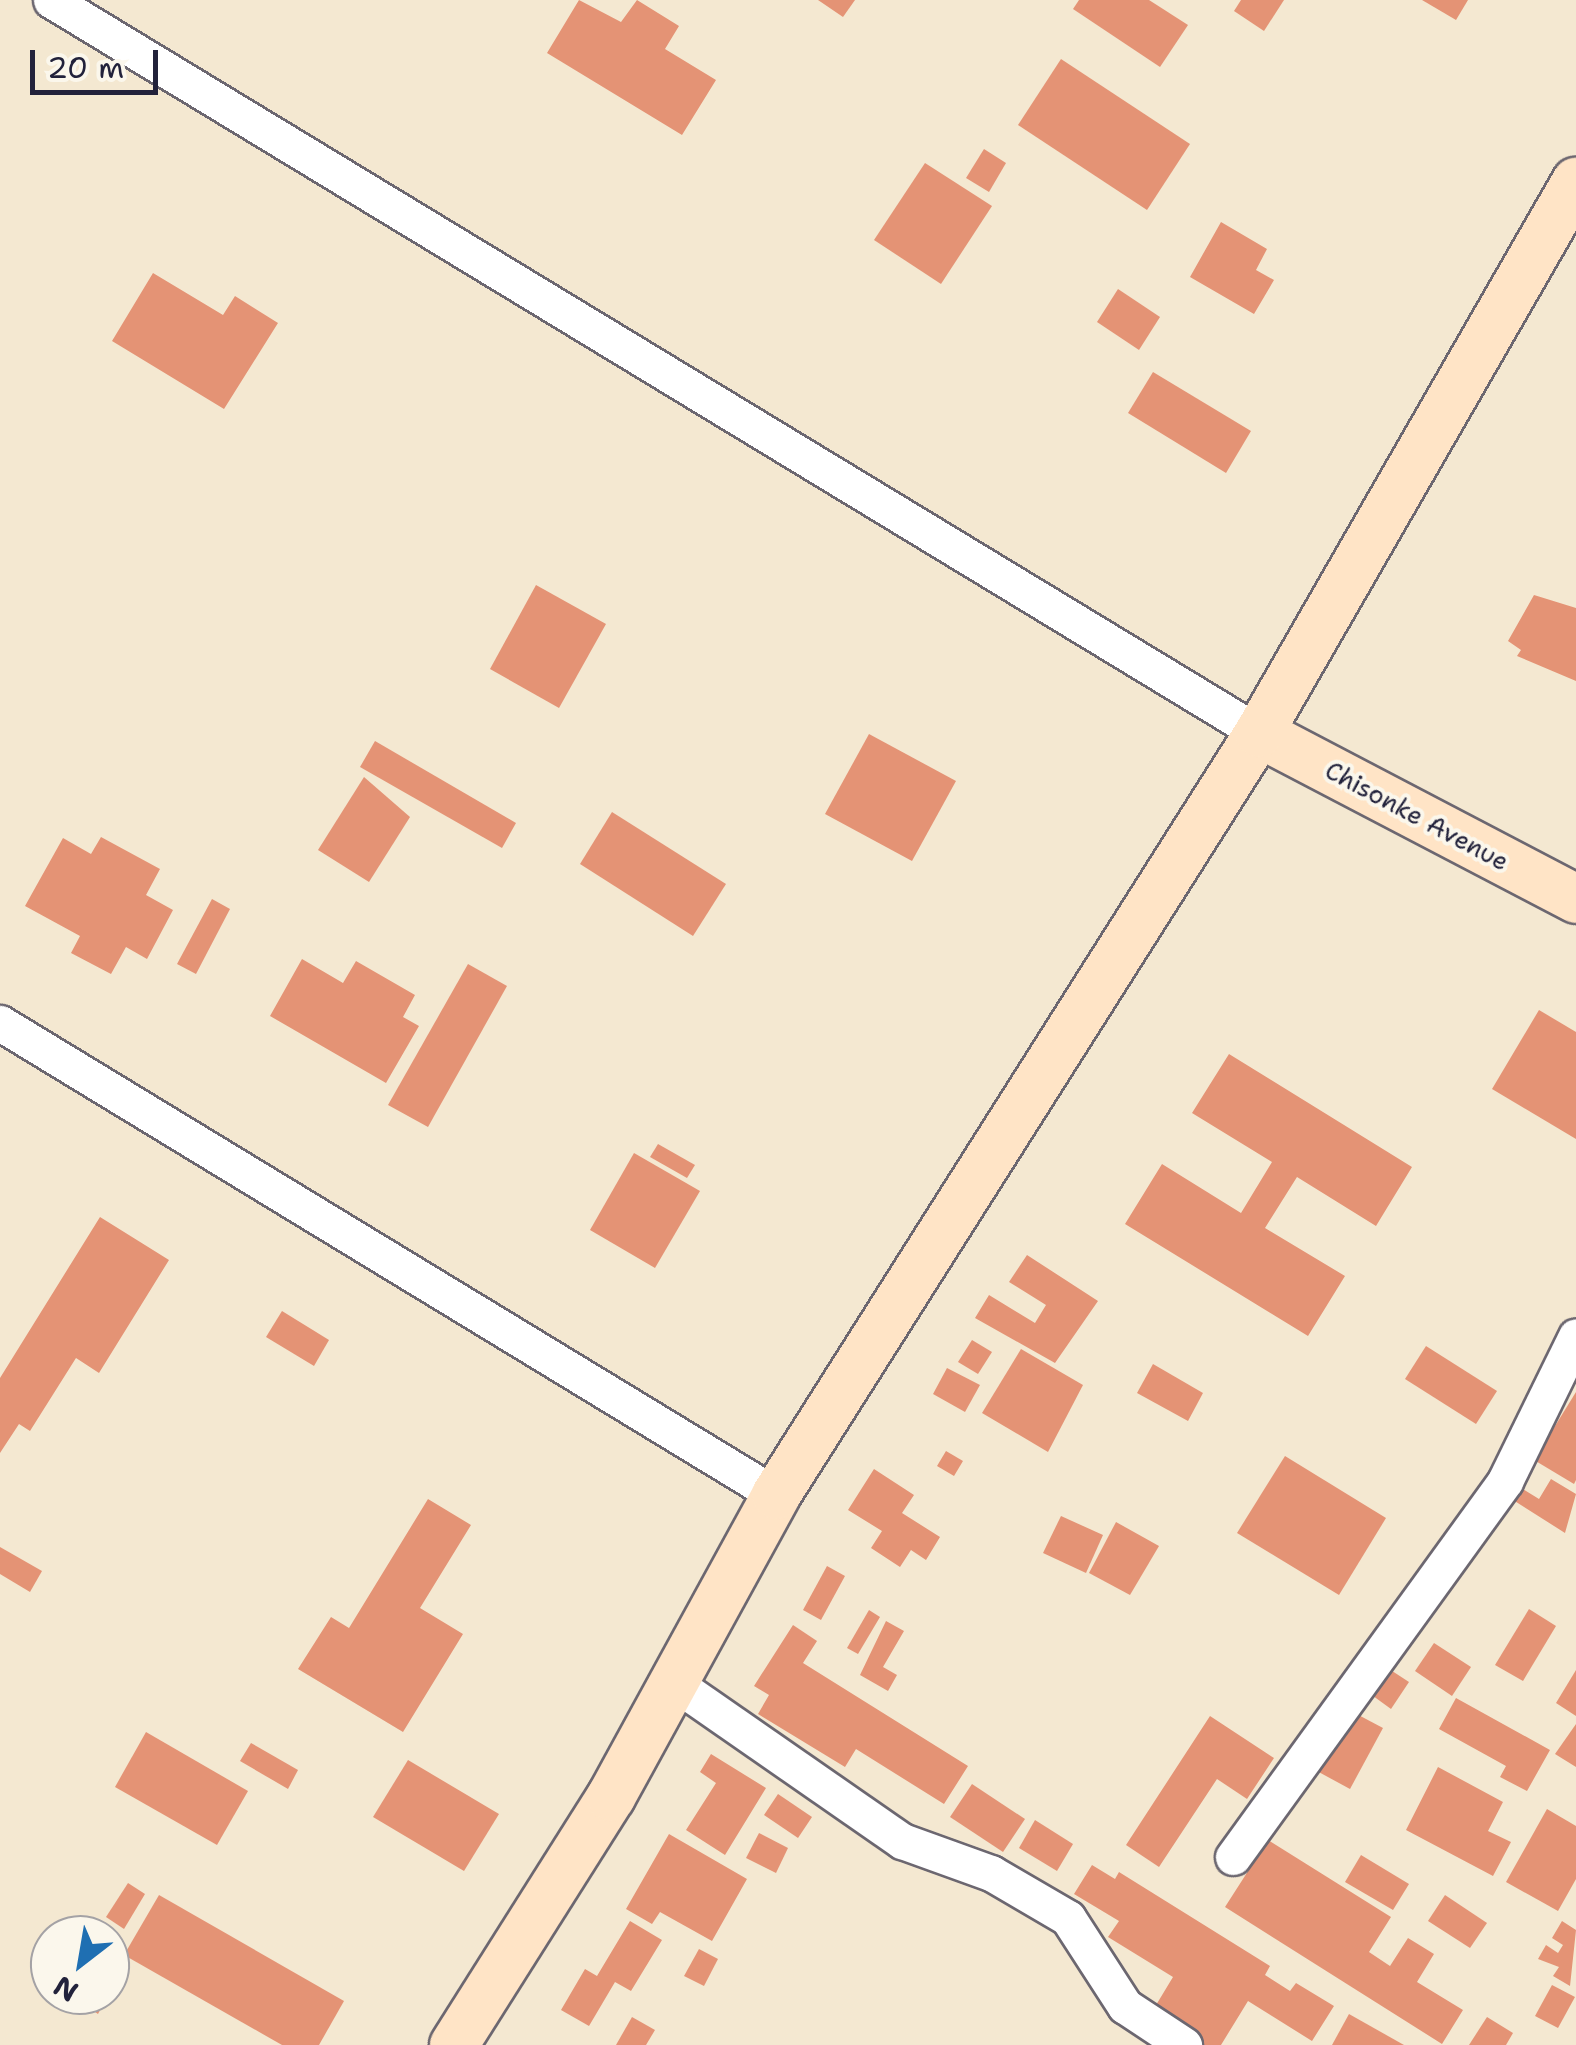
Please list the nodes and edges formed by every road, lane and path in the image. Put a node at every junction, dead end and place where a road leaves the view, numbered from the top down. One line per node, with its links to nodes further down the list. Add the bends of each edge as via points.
1 (51, 0): 3 (street)
2 (1576, 182): 3 (main road)
3 (1259, 734): 4 (main road, Chisonke Avenue); 7 (main road)
4 (1576, 899)
5 (0, 1022): 7 (street)
6 (1574, 1344): 9 (street, via 1505,1481)
7 (776, 1496): 8 (main road)
8 (674, 1682): 10 (main road); 11 (street, via 902,1840 991,1873 1068,1918 1126,2006)
9 (1233, 1858)
10 (454, 2045)
11 (1184, 2045)

